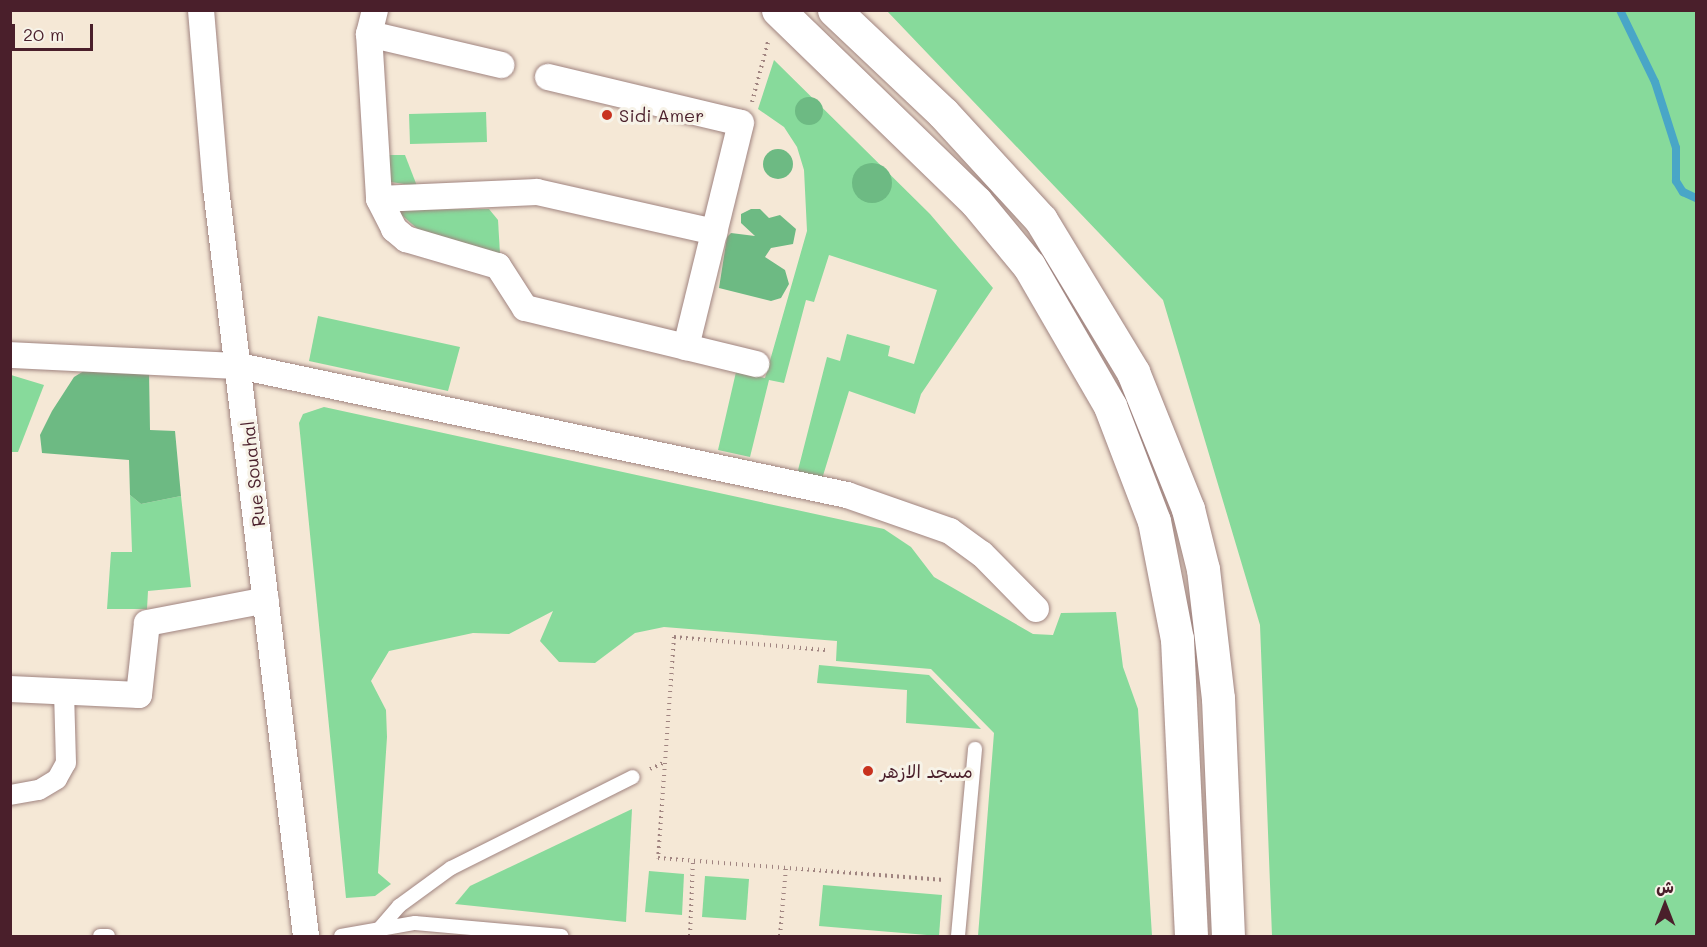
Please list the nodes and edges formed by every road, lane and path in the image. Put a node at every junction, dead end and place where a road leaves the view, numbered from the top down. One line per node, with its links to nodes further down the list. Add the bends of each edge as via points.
1 (201, 10): 14 (street, Rue Souahal)
2 (778, 10): 35 (main road, via 920,142 976,202 1029,266 1110,406 1154,521 1178,639)
3 (834, 10): 36 (main road, via 943,113 1041,220 1104,316 1138,382 1188,509 1203,570 1218,698)
4 (372, 22): 5 (street); 9 (street)
5 (501, 65)
6 (762, 66): 8 (path)
7 (548, 77): 10 (street, via 741,123)
8 (750, 110)
9 (379, 199): 10 (street, via 537,192); 11 (street, via 384,216 406,239 498,266 525,308)
10 (715, 232): 11 (street)
11 (686, 347): 13 (street)
12 (10, 355): 14 (street)
13 (756, 364)
14 (239, 366): 15 (street, Rue Souahal); 16 (street, via 900,510 950,531 982,554)
15 (266, 600): 19 (street, via 147,623 139,695); 29 (street, Rue Souahal)
16 (1036, 609)
17 (825, 650): 23 (path, via 674,637 658,858)
18 (10, 689): 19 (street)
19 (64, 692): 22 (street, via 66,763 57,779 39,790)
20 (975, 749): 25 (lane)
21 (633, 777): 26 (lane, via 451,868)
22 (10, 795)
23 (693, 860): 24 (path); 32 (path)
24 (786, 868): 25 (path); 33 (path)
25 (963, 882): 34 (lane)
26 (376, 931): 30 (lane); 31 (lane, via 415,923)
27 (100, 936): 28 (lane)
28 (108, 936)
29 (306, 936)
30 (341, 936)
31 (561, 936)
32 (690, 936)
33 (780, 936)
34 (958, 936)
35 (1191, 936)
36 (1228, 936)

